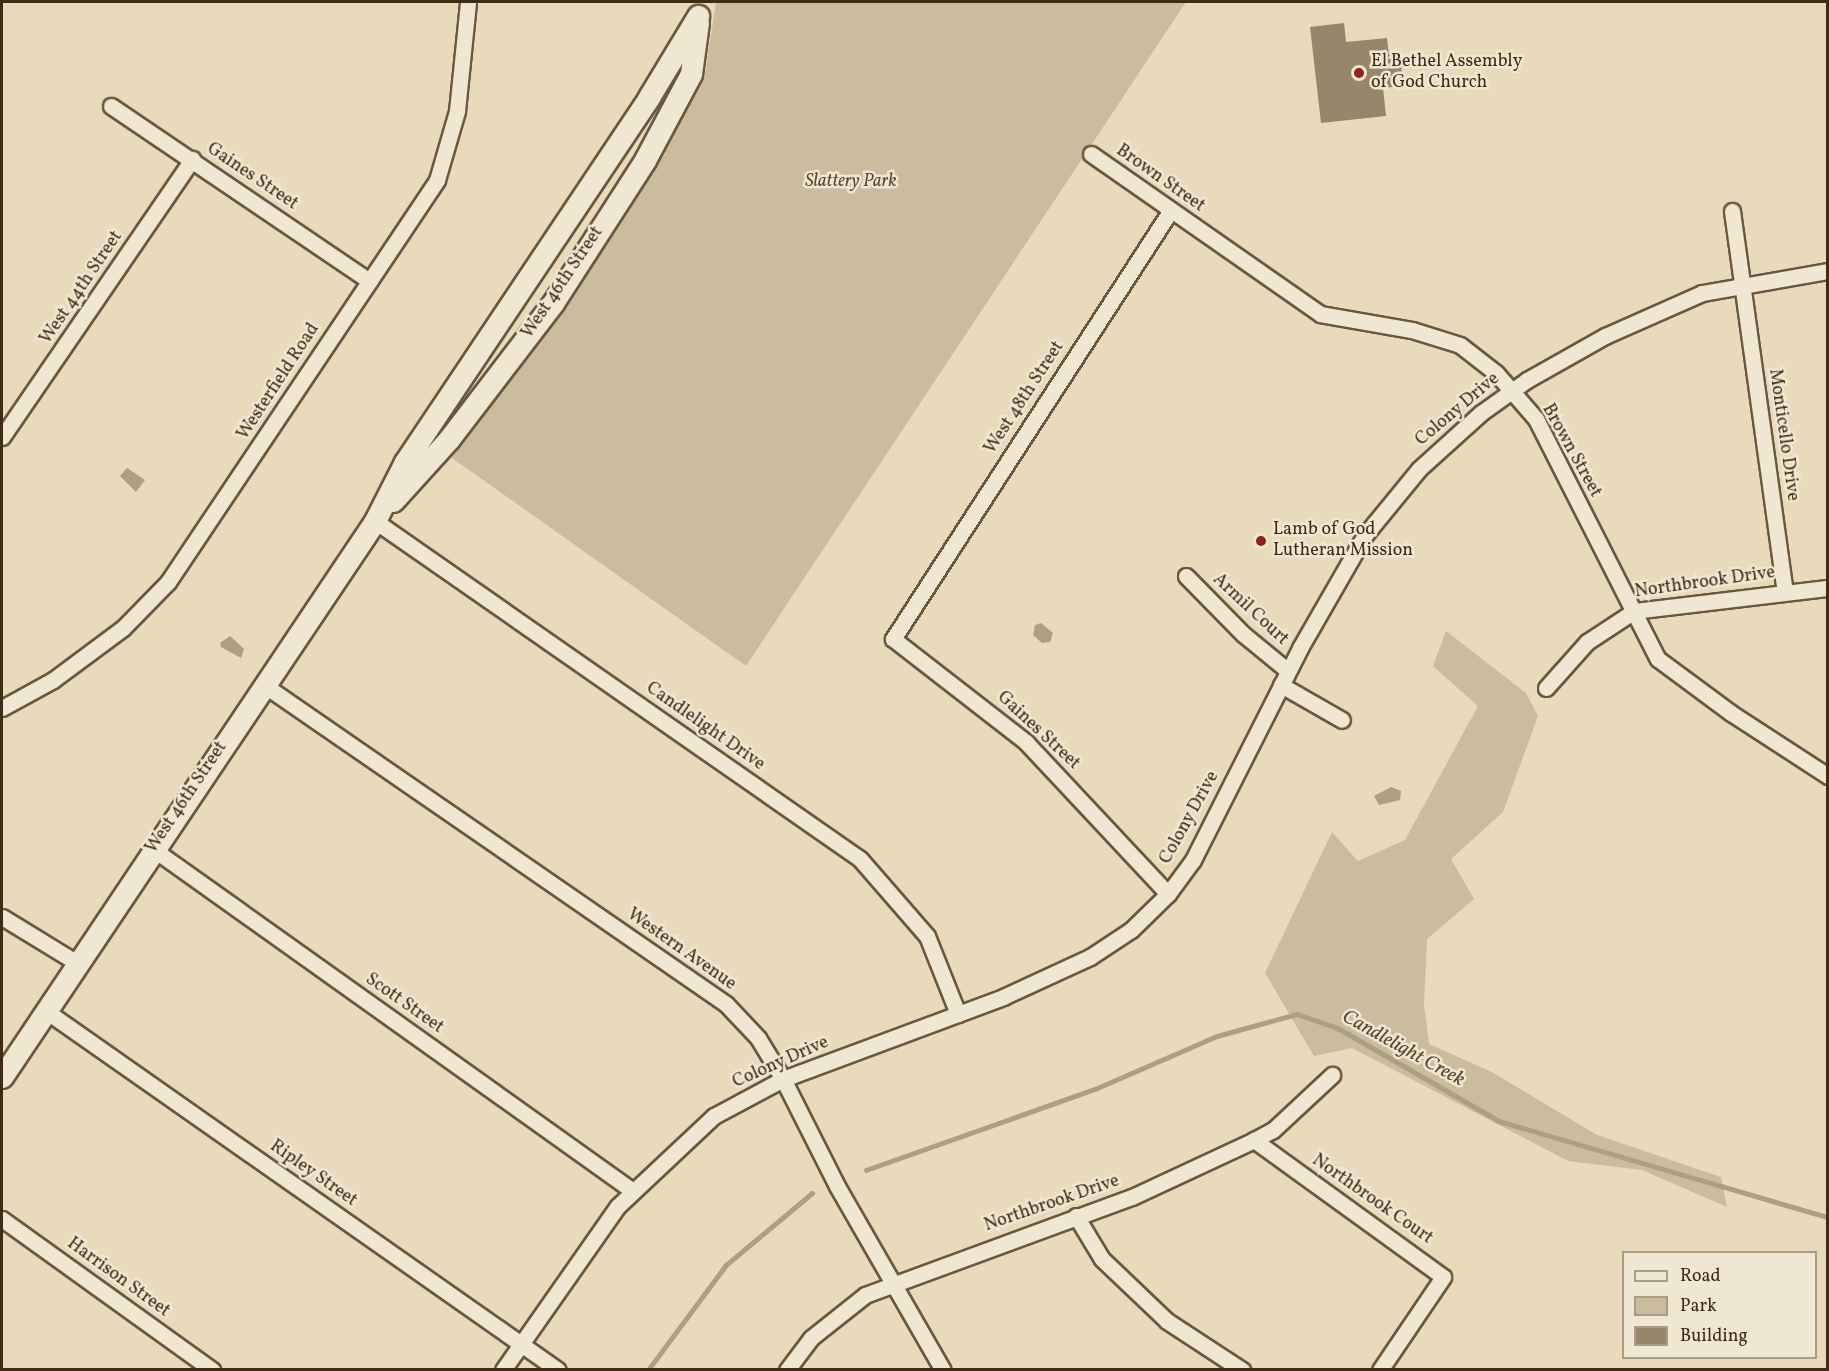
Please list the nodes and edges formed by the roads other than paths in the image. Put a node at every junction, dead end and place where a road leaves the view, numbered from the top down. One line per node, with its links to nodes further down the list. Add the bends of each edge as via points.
1 (468, 2): 9 (street, Westerfield Road, via 457,111 436,180)
2 (699, 9): 13 (street, West 46th Street, via 649,97 405,462); 13 (street, West 46th Street, via 691,74 645,160 553,303 449,439)
3 (111, 106): 5 (street, Gaines Street)
4 (1091, 154): 6 (street, Brown Street)
5 (192, 159): 9 (street, Gaines Street); 12 (street, West 44th Street)
6 (1171, 210): 11 (street, Brown Street, via 1320,314 1412,330 1461,345 1496,373); 17 (street, West 48th Street)
7 (1732, 211): 10 (street, Monticello Drive)
8 (1827, 271): 10 (street, Colony Drive)
9 (369, 281): 23 (street, Westerfield Road, via 168,582 123,628 52,680)
10 (1742, 285): 11 (street, Colony Drive, via 1702,293 1605,336); 16 (street, Monticello Drive)
11 (1511, 391): 18 (street, Brown Street, via 1536,419); 19 (street, Colony Drive, via 1419,469 1365,535)
12 (2, 437)
13 (375, 521): 21 (street, West 46th Street); 31 (street, Candlelight Drive, via 860,859 927,936)
14 (1186, 576): 19 (street, Armil Court, via 1243,634)
15 (1827, 588): 16 (street, Northbrook Drive)
16 (1785, 591): 18 (street, Northbrook Drive)
17 (911, 606): 27 (street, Gaines Street, via 893,639 1026,742)
18 (1634, 611): 22 (street, Northbrook Drive, via 1587,642); 25 (street, Brown Street, via 1658,659)
19 (1288, 671): 20 (street, Colony Drive)
20 (1281, 685): 24 (street); 27 (street, Colony Drive, via 1192,860)
21 (264, 686): 26 (street, West 46th Street); 34 (street, Western Avenue, via 726,1004 759,1038)
22 (1546, 688)
23 (2, 708)
24 (1342, 720)
25 (1827, 776)
26 (153, 849): 29 (street, West 46th Street); 36 (street, Scott Street)
27 (1168, 894): 31 (street, Colony Drive, via 1131,930 1090,957)
28 (2, 917): 29 (street)
29 (77, 963): 30 (street, West 46th Street)
30 (46, 1011): 33 (street, West 46th Street); 40 (street, Ripley Street)
31 (958, 1014): 34 (street, Colony Drive)
32 (1332, 1075): 35 (street, Northbrook Drive, via 1273,1130)
33 (2, 1077)
34 (783, 1079): 36 (street, Colony Drive, via 714,1116); 39 (street, Western Avenue)
35 (1254, 1140): 37 (street, Northbrook Drive, via 1132,1197); 47 (street, Northbrook Court, via 1443,1277)
36 (633, 1191): 40 (street, Colony Drive)
37 (1076, 1216): 39 (street, Northbrook Drive); 46 (street, via 1102,1259 1167,1322)
38 (2, 1219): 41 (street, Harrison Street)
39 (892, 1284): 44 (street, Northbrook Drive, via 865,1295 811,1338); 45 (street, Western Avenue)
40 (521, 1343): 42 (street, Colony Drive); 43 (street, Ripley Street)
41 (212, 1370)
42 (503, 1370)
43 (558, 1370)
44 (787, 1370)
45 (943, 1370)
46 (1242, 1370)
47 (1380, 1370)

